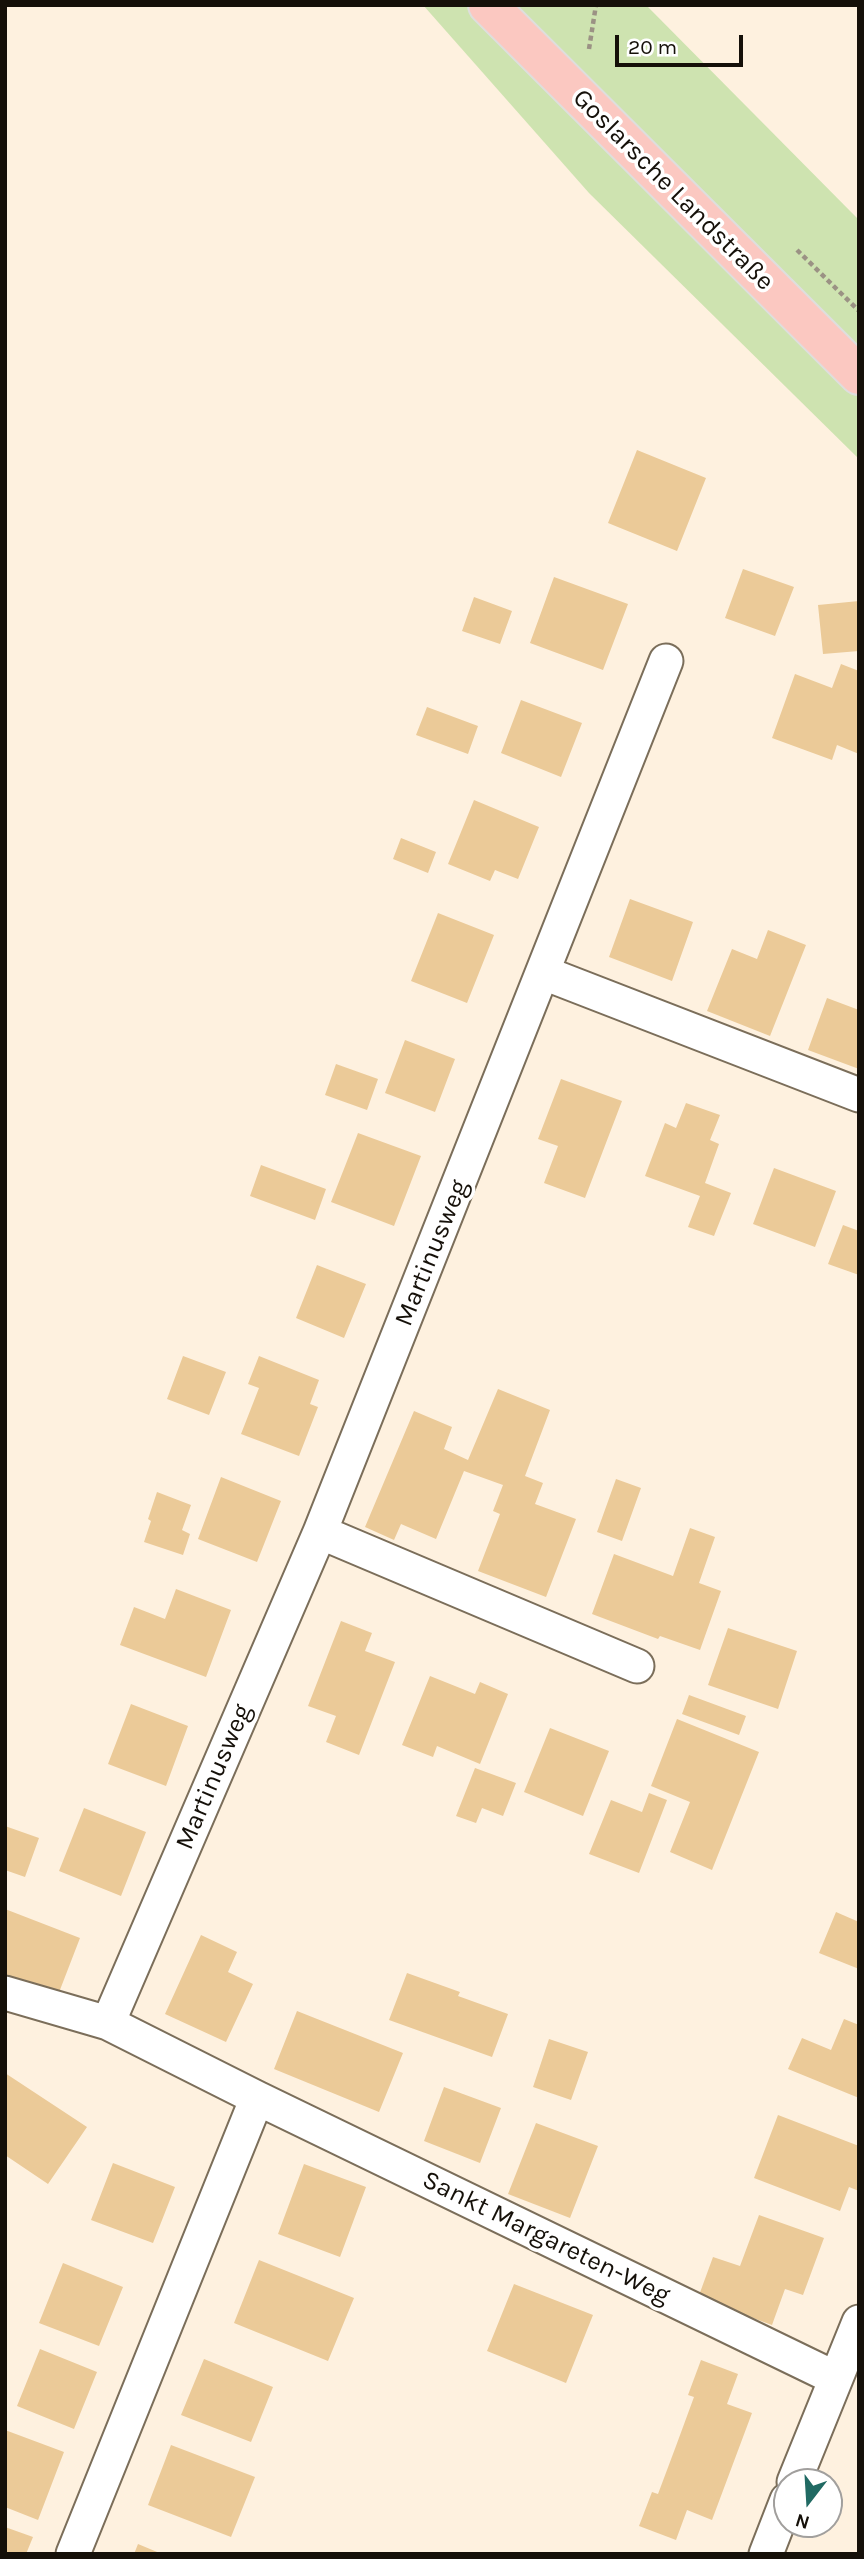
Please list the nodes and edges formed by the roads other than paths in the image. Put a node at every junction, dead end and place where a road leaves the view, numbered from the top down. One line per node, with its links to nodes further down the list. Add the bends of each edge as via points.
1 (488, 5): 2 (main road, Goslarsche Landstraße)
2 (859, 375)
3 (666, 661): 4 (street, Martinusweg)
4 (544, 973): 5 (street); 6 (street, Martinusweg)
5 (859, 1095)
6 (320, 1532): 7 (street); 9 (street, Martinusweg)
7 (637, 1666)
8 (5, 1993): 9 (street, Sankt Margareten-Weg)
9 (108, 2023): 10 (street, Sankt Margareten-Weg)
10 (257, 2098): 12 (street, Sankt Margareten-Weg); 15 (street)
11 (859, 2322): 12 (street)
12 (835, 2378): 13 (street)
13 (800, 2468)
14 (773, 2536): 16 (street)
15 (74, 2554)
16 (766, 2554)

